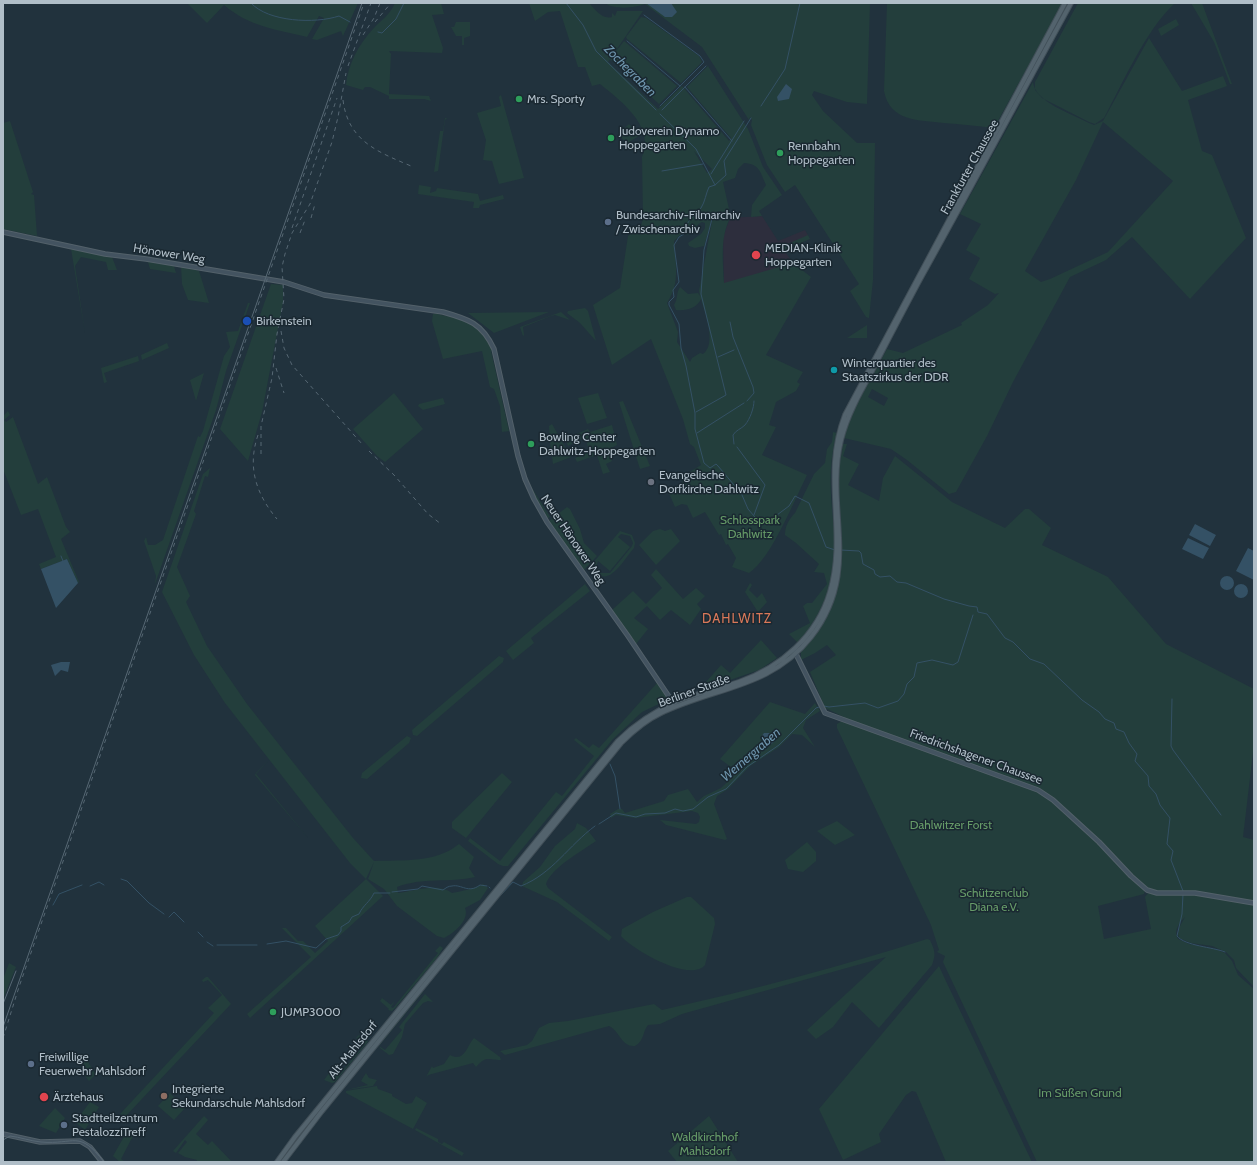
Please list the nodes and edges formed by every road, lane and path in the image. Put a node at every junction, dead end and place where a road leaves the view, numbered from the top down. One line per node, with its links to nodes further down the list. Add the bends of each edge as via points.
1 (1065, 3): 5 (main road, Frankfurter Chaussee)
2 (1071, 3): 5 (main road, Frankfurter Chaussee)
3 (3, 232): 4 (main road, Hönower Weg, via 70,247)
4 (265, 279): 7 (main road, Neuer Hönower Weg, via 284,282 317,293 443,312 468,320 482,329 489,337 497,359 518,456 534,500)
5 (886, 340): 6 (main road, Berliner Straße, via 848,408 838,441 833,474 838,557 824,609)
6 (795, 652): 7 (main road, Berliner Straße, via 754,676); 8 (main road, Friedrichshagener Chaussee, via 823,711 827,714 1038,790 1050,797 1100,842 1143,888 1157,893 1186,893)
7 (674, 705): 9 (main road, Berliner Straße, via 645,722 621,743)
8 (1254, 903)
9 (448, 952): 12 (main road, Alt-Mahlsdorf); 13 (main road, Alt-Mahlsdorf)
10 (3, 1134): 11 (main road, via 40,1142 80,1141 90,1147)
11 (102, 1162)
12 (277, 1162)
13 (283, 1162)

